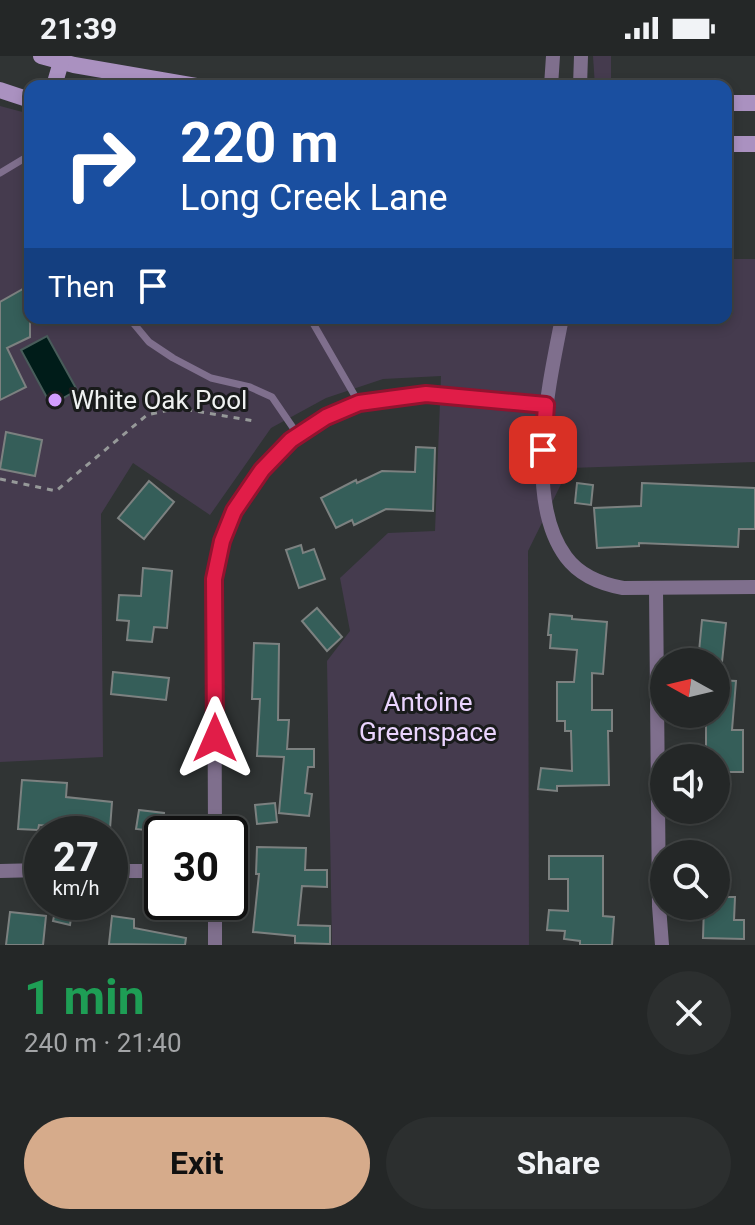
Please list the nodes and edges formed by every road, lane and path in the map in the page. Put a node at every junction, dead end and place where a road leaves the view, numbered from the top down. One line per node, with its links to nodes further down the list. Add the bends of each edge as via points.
1 (41, 56): 4 (main road)
2 (553, 56): 7 (street)
3 (581, 56): 8 (street)
4 (61, 62): 5 (main road); 6 (main road)
5 (56, 80)
6 (162, 80)
7 (551, 80)
8 (580, 80)
9 (0, 90): 10 (main road)
10 (24, 98)
11 (732, 103): 12 (main road)
12 (755, 103)
13 (732, 144): 14 (main road)
14 (755, 144)
15 (24, 159): 16 (lane)
16 (0, 173)
17 (134, 324): 23 (lane, via 149,342 186,365 272,397)
18 (313, 324): 20 (lane)
19 (561, 324): 21 (street)
20 (359, 403): 21 (street, via 426,394); 23 (street)
21 (546, 405): 26 (street, via 544,502 565,556 605,585)
22 (254, 421): 24 (path, via 178,408 163,411 147,415 56,491)
23 (299, 435): 27 (street, via 262,470 234,511 222,541 214,579)
24 (0, 479)
25 (755, 587): 26 (street)
26 (656, 589): 32 (street)
27 (215, 816)
28 (24, 870): 29 (street)
29 (0, 871)
30 (215, 920): 31 (street)
31 (215, 945)
32 (662, 945)

